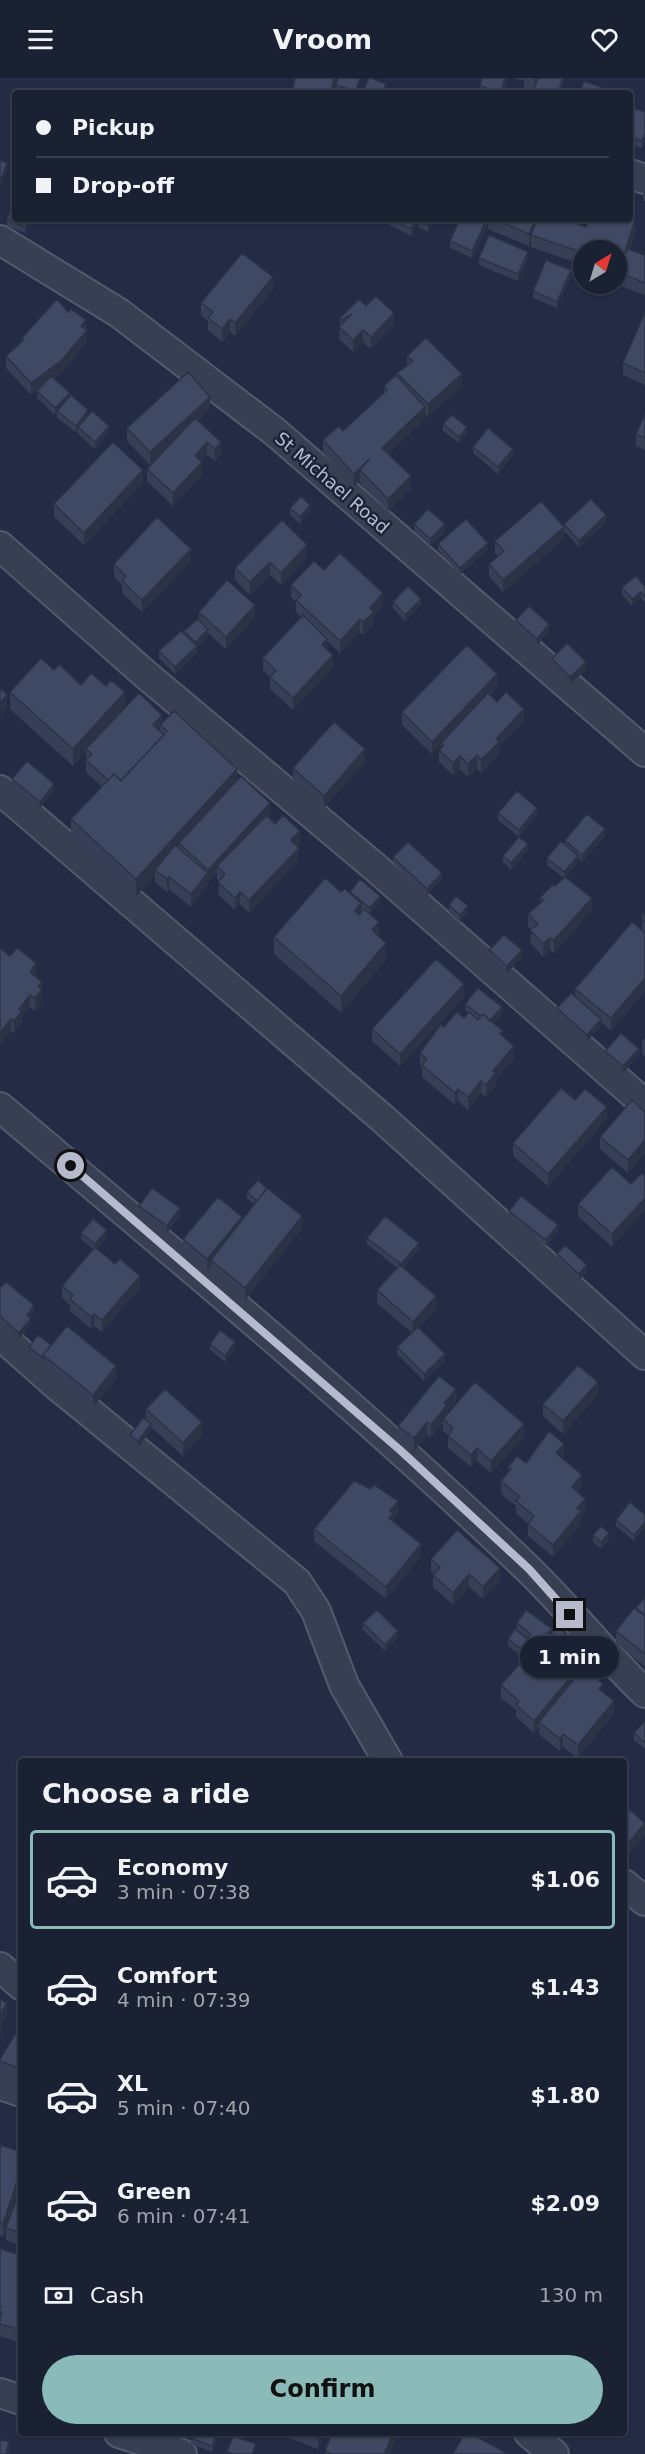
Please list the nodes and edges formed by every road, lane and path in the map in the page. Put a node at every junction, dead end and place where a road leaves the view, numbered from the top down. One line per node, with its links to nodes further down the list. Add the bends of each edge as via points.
1 (0, 240): 3 (street, St Michael Road, via 118,313 275,432)
2 (0, 546): 5 (street)
3 (645, 752)
4 (0, 790): 8 (street, via 382,1118)
5 (645, 1104)
6 (0, 1107): 9 (street, via 400,1450 529,1569)
7 (0, 1335): 10 (street, via 297,1582 316,1611 344,1685)
8 (645, 1355)
9 (645, 1693)
10 (386, 1758)
11 (627, 1886): 12 (street)
12 (645, 1901)
13 (0, 1967): 14 (street)
14 (18, 1982)
15 (0, 2085): 16 (street)
16 (18, 2091)
17 (0, 2393): 18 (street)
18 (18, 2399)
19 (128, 2436): 21 (street)
20 (533, 2436): 22 (street)
21 (182, 2454)
22 (554, 2454)

